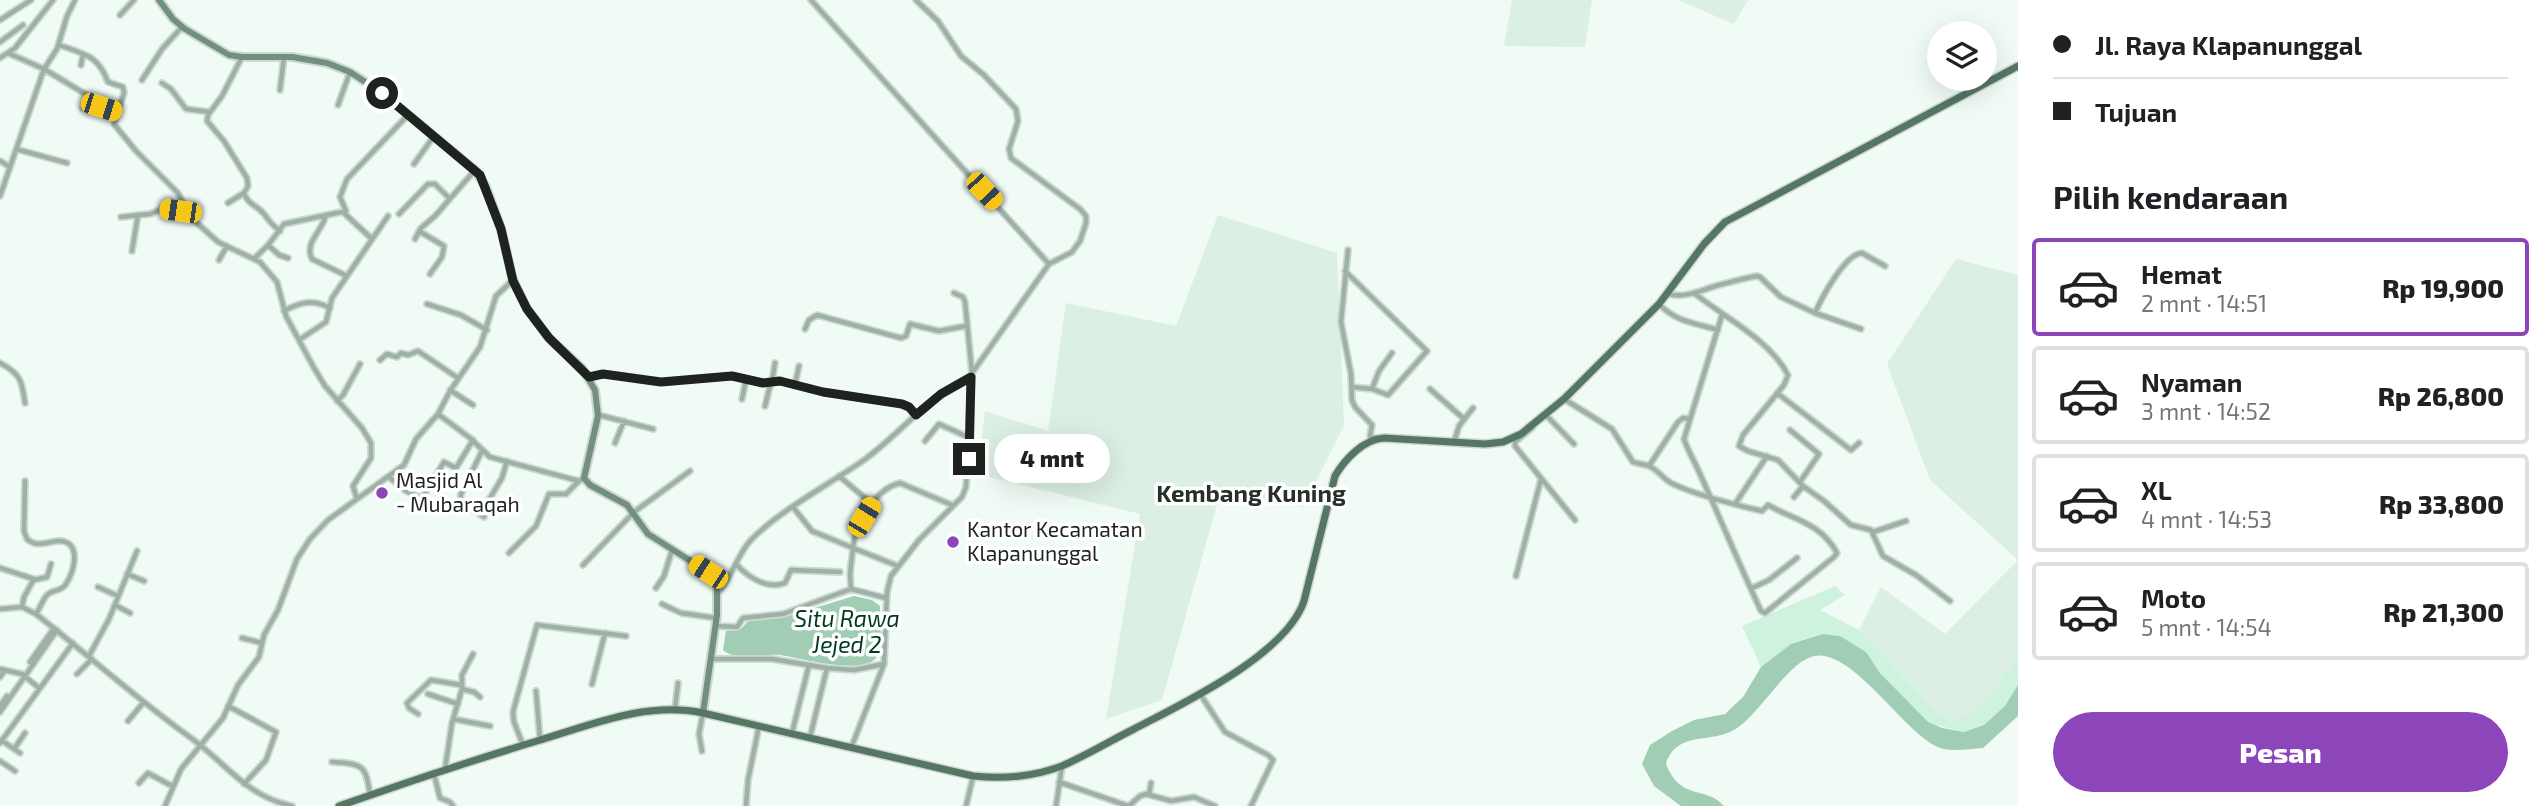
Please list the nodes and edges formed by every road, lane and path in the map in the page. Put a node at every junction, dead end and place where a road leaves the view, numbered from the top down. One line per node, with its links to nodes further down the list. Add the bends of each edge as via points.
1 (31, 0): 9 (street)
2 (53, 0): 14 (street)
3 (75, 0): 13 (street)
4 (134, 0): 8 (street)
5 (159, 0): 11 (street)
6 (811, 0): 61 (street)
7 (916, 0): 61 (street, via 938,21 961,56 1016,108 1011,158 1084,212 1086,223 1072,253)
8 (120, 15)
9 (0, 20)
10 (23, 25): 12 (street)
11 (182, 27): 17 (street, via 218,50); 23 (street)
12 (0, 42)
13 (59, 45): 15 (street); 21 (street)
14 (8, 53): 18 (street); 21 (street)
15 (83, 54): 19 (street); 29 (street, via 96,61 108,82 124,89)
16 (285, 56): 17 (street); 22 (street); 25 (street)
17 (242, 57): 30 (street)
18 (0, 58)
19 (81, 65)
20 (2018, 66): 69 (main road, via 1725,222)
21 (44, 69): 28 (street, via 86,95); 33 (street)
22 (350, 72): 26 (street); 31 (street)
23 (142, 80)
24 (162, 83): 30 (street, via 186,109)
25 (280, 90)
26 (338, 105)
27 (101, 107): 29 (street)
28 (83, 108)
29 (117, 112): 43 (street, via 114,124 135,152 178,193 183,203)
30 (210, 112): 39 (street, via 206,119 247,178)
31 (409, 114): 32 (street); 44 (street, via 345,181 340,197)
32 (434, 136): 36 (street); 38 (street)
33 (16, 149): 35 (street); 37 (street)
34 (0, 162): 37 (street)
35 (67, 163)
36 (414, 164)
37 (10, 167): 40 (street)
38 (475, 170): 41 (street); 66 (street, via 490,195)
39 (244, 193): 42 (street); 50 (street)
40 (0, 196)
41 (449, 198): 47 (street, via 435,184 428,184); 51 (street)
42 (228, 203)
43 (180, 211): 45 (street, via 164,209); 55 (street)
44 (344, 212): 46 (street); 52 (street)
45 (138, 215): 49 (street); 57 (street)
46 (326, 215): 50 (street, via 289,222); 65 (street, via 309,246 310,255)
47 (399, 215)
48 (388, 216): 52 (street)
49 (121, 217)
50 (279, 231): 54 (street)
51 (419, 231): 53 (street); 64 (street, via 444,246 442,258)
52 (372, 239): 65 (street)
53 (415, 239)
54 (268, 245): 58 (street); 59 (street)
55 (227, 246): 59 (street); 60 (street)
56 (1348, 250): 63 (street)
57 (132, 251)
58 (288, 258)
59 (254, 259): 73 (street, via 269,270 280,287)
60 (219, 260)
61 (1049, 264): 88 (street)
62 (1885, 266): 74 (street, via 1862,253 1851,256)
63 (1345, 271): 94 (street, via 1341,322); 95 (street, via 1427,351 1389,395)
64 (430, 274)
65 (347, 276): 72 (street)
66 (513, 281): 79 (street, via 496,296); 89 (street, via 534,321)
67 (954, 293): 76 (street, via 963,298)
68 (1694, 293): 69 (street); 74 (street, via 1757,276 1781,297); 75 (street)
69 (1667, 294): 71 (main road)
70 (428, 304): 79 (street)
71 (1659, 304): 80 (street, via 1679,320); 100 (main road)
72 (330, 308): 73 (street, via 306,302); 81 (street, via 326,322)
73 (284, 311): 81 (street)
74 (1815, 313): 78 (street)
75 (1722, 315): 80 (street); 98 (street, via 1757,339 1785,370 1787,379)
76 (966, 326): 77 (street, via 939,331 910,324 906,336 898,337 817,315); 88 (street)
77 (805, 329)
78 (1861, 329)
79 (486, 330): 90 (street)
80 (1718, 330): 111 (street)
81 (299, 340): 101 (street)
82 (1392, 353): 95 (street)
83 (380, 360): 90 (street, via 387,354 397,357 418,351)
84 (0, 363): 102 (street, via 20,379)
85 (775, 363): 92 (street)
86 (360, 364): 101 (street)
87 (799, 366): 93 (street)
88 (971, 375): 108 (street); 116 (street)
89 (589, 377): 91 (street, via 603,374 661,382 728,376); 107 (street)
90 (458, 378): 97 (street)
91 (746, 380): 92 (street); 99 (street)
92 (772, 382): 93 (street); 104 (street)
93 (795, 384): 108 (street, via 902,404)
94 (1352, 387): 95 (street); 117 (street, via 1353,403 1373,425 1370,436)
95 (1372, 389)
96 (1430, 389): 110 (street)
97 (450, 390): 103 (street); 106 (street)
98 (1777, 393): 122 (street, via 1851,450); 125 (street, via 1739,443)
99 (742, 399)
100 (1564, 399): 109 (main road); 127 (street, via 1612,429 1633,462)
101 (337, 401): 138 (street, via 371,443 371,458 353,486)
102 (26, 403)
103 (473, 405)
104 (765, 406)
105 (1473, 408): 110 (street)
106 (438, 414): 118 (street); 130 (street, via 416,439 404,465)
107 (598, 415): 112 (street); 132 (street)
108 (916, 415): 129 (street)
109 (1546, 415): 113 (main road); 123 (street)
110 (1464, 419): 120 (street)
111 (1689, 419): 127 (street, via 1678,422); 135 (street, via 1684,442)
112 (624, 421): 114 (street); 121 (street)
113 (1534, 424): 120 (main road, via 1503,442); 131 (street, via 1514,444)
114 (653, 429)
115 (1790, 430): 134 (street, via 1819,454)
116 (970, 438): 119 (street, via 939,424); 141 (street, via 966,488)
117 (1377, 439): 120 (main road); 200 (main road, via 1351,455 1335,476 1307,589 1294,622 1242,667)
118 (473, 440): 124 (street); 137 (street, via 456,468 444,462)
119 (925, 441)
120 (1454, 442)
121 (615, 443)
122 (1859, 443)
123 (1574, 444)
124 (482, 451): 126 (street); 142 (street)
125 (1767, 456): 134 (street, via 1778,460); 140 (street)
126 (507, 461): 132 (street); 142 (street, via 483,515)
127 (1648, 466): 135 (street, via 1670,482)
128 (690, 471): 144 (street)
129 (839, 476): 139 (street); 143 (street)
130 (389, 477): 137 (street, via 401,489); 138 (street)
131 (1541, 478): 145 (street); 160 (street)
132 (581, 480): 144 (street); 151 (street, via 566,494 549,494 536,526)
133 (25, 481): 176 (street, via 27,539 37,544 65,542 75,552 66,584 47,595)
134 (1801, 484): 136 (street); 147 (street, via 1850,526)
135 (1710, 496): 140 (street); 165 (street)
136 (1794, 497)
137 (422, 498): 142 (street)
138 (357, 499): 183 (street, via 328,520 297,559)
139 (872, 504): 141 (street, via 900,483); 148 (street, via 857,529)
140 (1735, 504): 165 (street, via 1762,511 1768,505 1805,521 1822,533 1837,553 1765,613)
141 (952, 505): 156 (street)
142 (458, 506)
143 (793, 507): 148 (street, via 812,531); 154 (street, via 752,539)
144 (634, 512): 149 (street, via 648,534); 155 (street)
145 (1575, 520)
146 (1906, 521): 147 (street)
147 (1873, 533): 170 (street, via 1883,556)
148 (853, 548): 156 (street); 166 (street)
149 (672, 550): 164 (street); 167 (street, via 708,572)
150 (137, 551): 159 (street)
151 (509, 553)
152 (1797, 558): 165 (street)
153 (51, 564): 161 (street, via 47,578)
154 (736, 564): 158 (street, via 753,578 778,585 785,583 790,570); 167 (street)
155 (583, 565)
156 (898, 566): 169 (street)
157 (0, 568): 161 (street)
158 (841, 572)
159 (127, 574): 162 (street); 168 (street)
160 (1516, 576)
161 (34, 580): 173 (street)
162 (144, 581)
163 (98, 587): 168 (street)
164 (656, 588)
165 (1752, 588)
166 (851, 589): 169 (street); 177 (street, via 783,614 743,618 737,626)
167 (719, 592): 177 (street)
168 (118, 596): 172 (street)
169 (886, 598): 187 (street)
170 (1950, 601)
171 (662, 604): 177 (street)
172 (115, 605): 175 (street); 185 (street)
173 (22, 607): 174 (street); 176 (street)
174 (0, 609)
175 (130, 613)
176 (36, 614): 178 (street)
177 (715, 622): 186 (street)
178 (55, 629): 182 (street); 192 (street)
179 (605, 633): 180 (street); 195 (street); 221 (street, via 537,625 513,712)
180 (626, 636)
181 (242, 638): 183 (street)
182 (73, 643): 185 (street); 197 (street)
183 (262, 643): 206 (street, via 259,657)
184 (473, 654): 196 (street, via 462,675)
185 (90, 658): 191 (street); 203 (street)
186 (710, 659): 188 (street, via 772,659); 209 (street)
187 (884, 664): 189 (street, via 854,670); 222 (street)
188 (809, 665): 189 (street); 216 (street)
189 (827, 668): 217 (street)
190 (3, 669): 192 (street); 193 (street)
191 (76, 674)
192 (23, 675): 197 (street); 202 (street)
193 (0, 677)
194 (678, 683): 207 (street)
195 (592, 684)
196 (462, 687): 201 (street); 204 (street); 210 (street, via 431,680 407,703)
197 (39, 688): 219 (street)
198 (536, 691): 218 (street)
199 (428, 694): 204 (street)
200 (1200, 694): 226 (main road); 247 (street, via 1225,732 1273,761)
201 (480, 697)
202 (7, 699): 205 (street); 208 (street)
203 (143, 703): 212 (street); 220 (street)
204 (458, 704): 211 (street)
205 (0, 706)
206 (228, 706): 220 (street); 234 (street, via 276,732 266,760)
207 (675, 709): 209 (main road); 218 (main road, via 639,712)
208 (0, 712)
209 (703, 713): 214 (main road); 223 (street)
210 (418, 714)
211 (453, 719): 213 (street); 227 (street)
212 (128, 721)
213 (490, 726)
214 (759, 726): 216 (main road); 242 (street)
215 (25, 733): 219 (street, via 17,751)
216 (792, 733): 217 (main road)
217 (810, 737): 222 (main road)
218 (540, 740): 221 (main road)
219 (1, 741)
220 (199, 745): 234 (street); 235 (street)
221 (523, 745): 227 (main road)
222 (852, 748): 230 (main road)
223 (702, 751)
224 (0, 761): 228 (street)
225 (332, 762): 236 (street, via 363,768)
226 (1062, 766): 230 (main road, via 1018,778); 231 (street)
227 (445, 769): 229 (main road)
228 (15, 771)
229 (434, 773): 236 (main road); 241 (street, via 440,798)
230 (973, 776): 243 (street)
231 (1059, 782): 244 (street); 245 (street)
232 (139, 783): 235 (street, via 148,773)
233 (1152, 783): 237 (street)
234 (244, 784): 239 (street, via 269,800)
235 (173, 786): 238 (street)
236 (370, 795): 240 (main road)
237 (1149, 795): 245 (street, via 1143,794); 246 (street, via 1171,800 1191,797)
238 (165, 806)
239 (292, 806)
240 (339, 806)
241 (453, 806)
242 (746, 806)
243 (966, 806)
244 (1056, 806)
245 (1128, 806)
246 (1215, 806)
247 (1251, 806)

